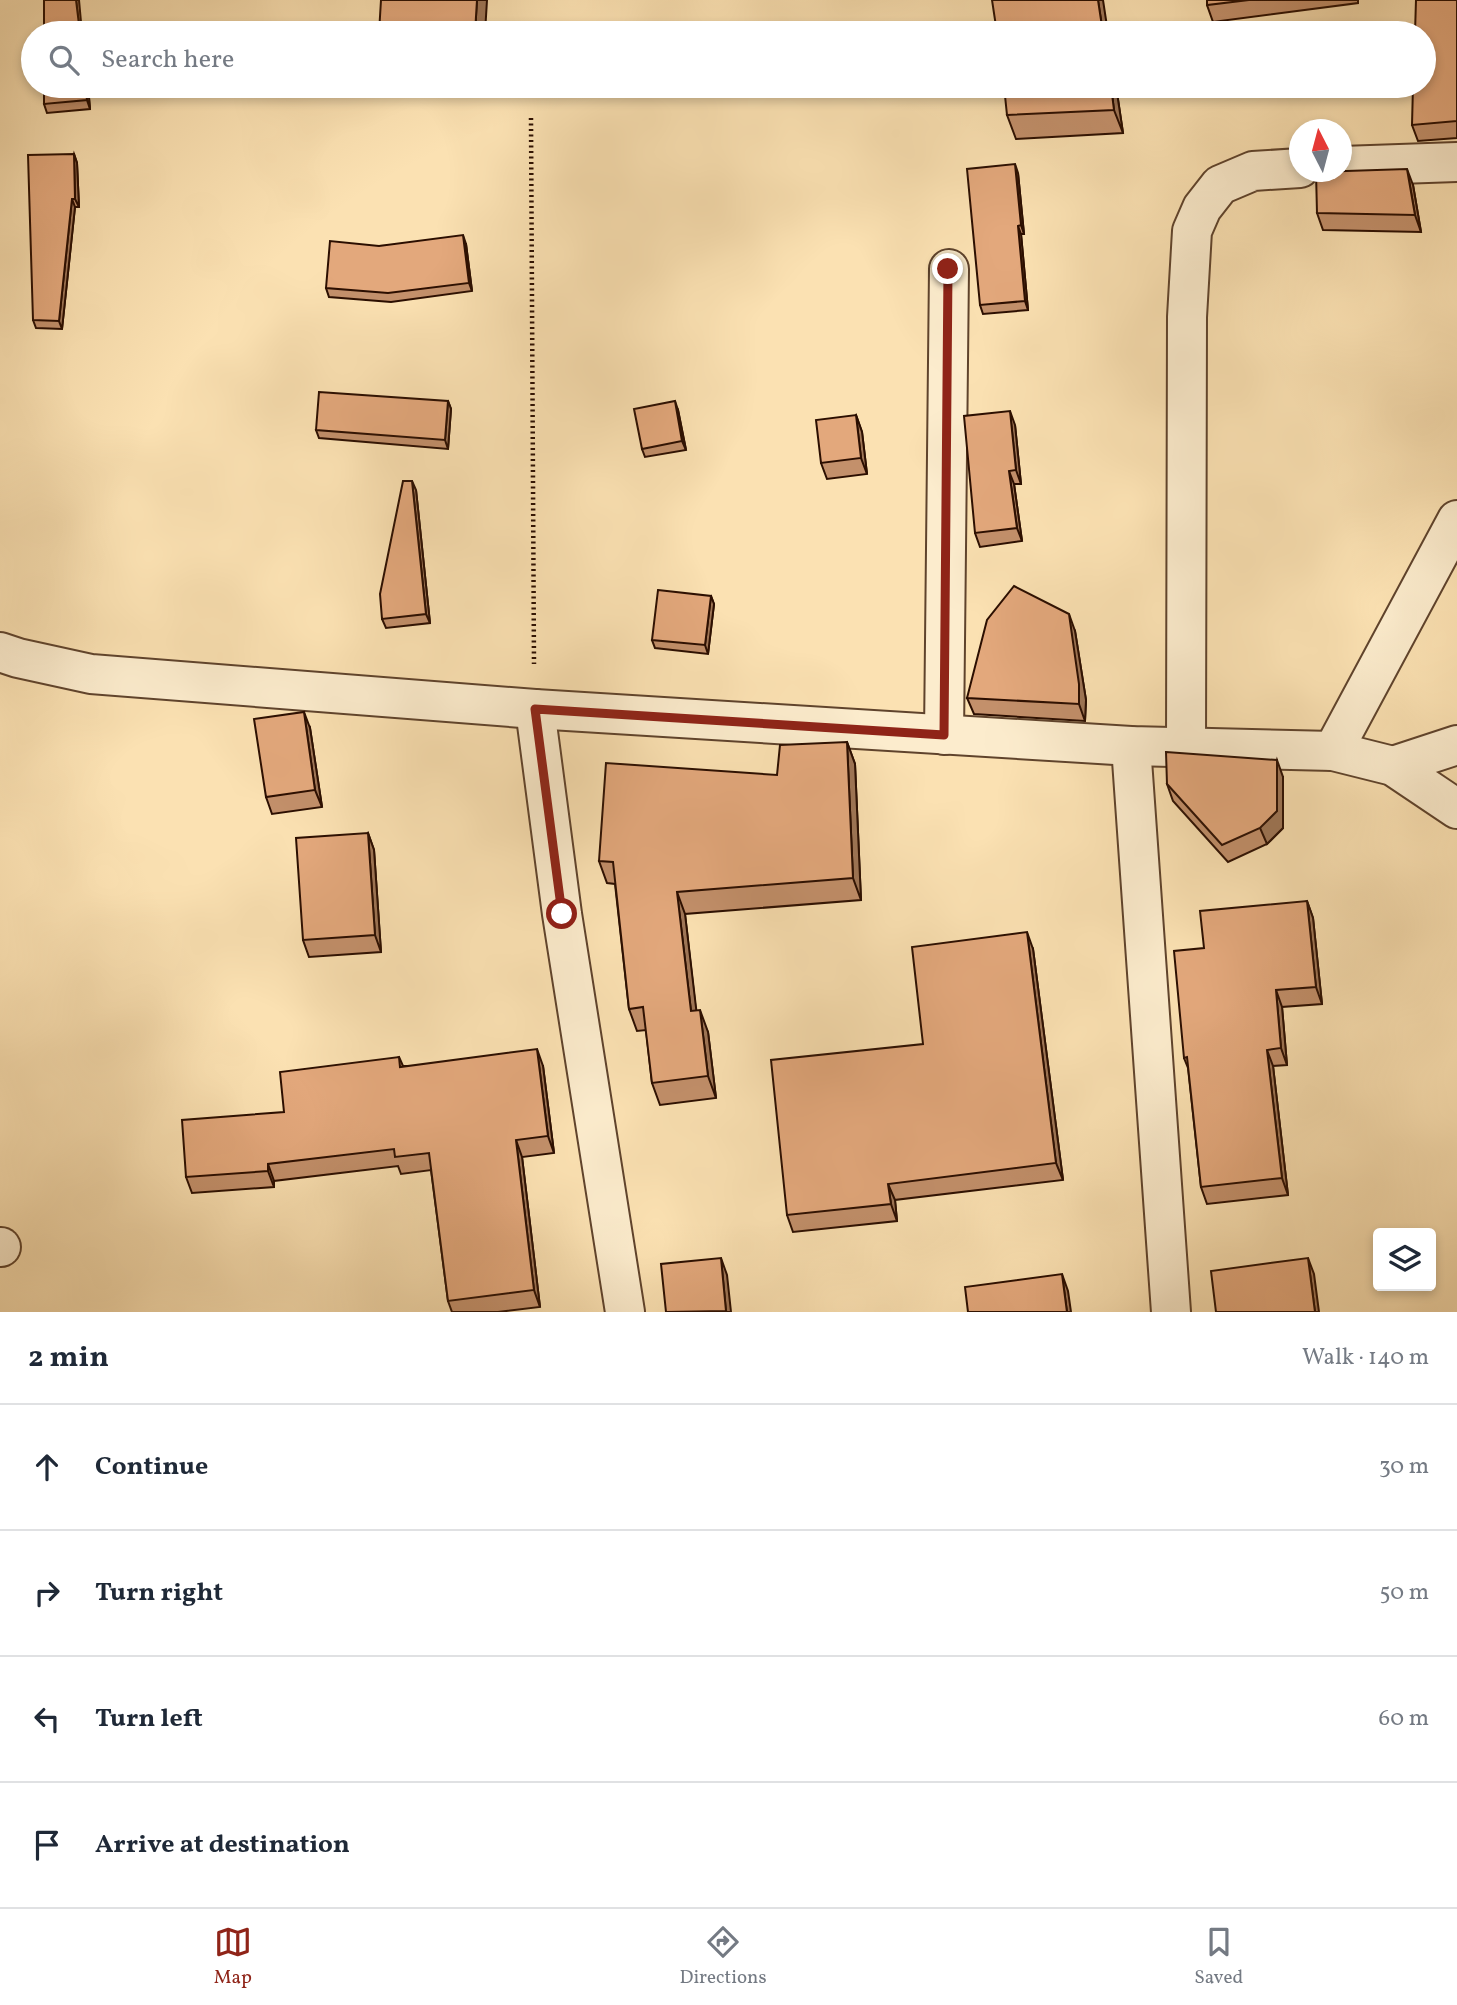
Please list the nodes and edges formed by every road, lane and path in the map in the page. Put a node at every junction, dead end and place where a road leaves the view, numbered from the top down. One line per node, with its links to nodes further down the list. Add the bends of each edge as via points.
1 (531, 118): 8 (path)
2 (1457, 162): 3 (street)
3 (1352, 166)
4 (1289, 170): 12 (street, via 1254,172 1220,186 1202,208 1192,232 1187,317)
5 (948, 269): 9 (street)
6 (1457, 520): 13 (street)
7 (0, 652): 8 (street, via 91,674)
8 (535, 709): 9 (street); 16 (street, via 562,914)
9 (944, 735): 11 (street)
10 (1457, 745): 14 (street)
11 (1131, 746): 12 (street); 17 (street)
12 (1186, 747): 13 (street)
13 (1333, 751): 14 (street)
14 (1393, 766): 15 (street)
15 (1457, 809)
16 (625, 1312)
17 (1171, 1312)

